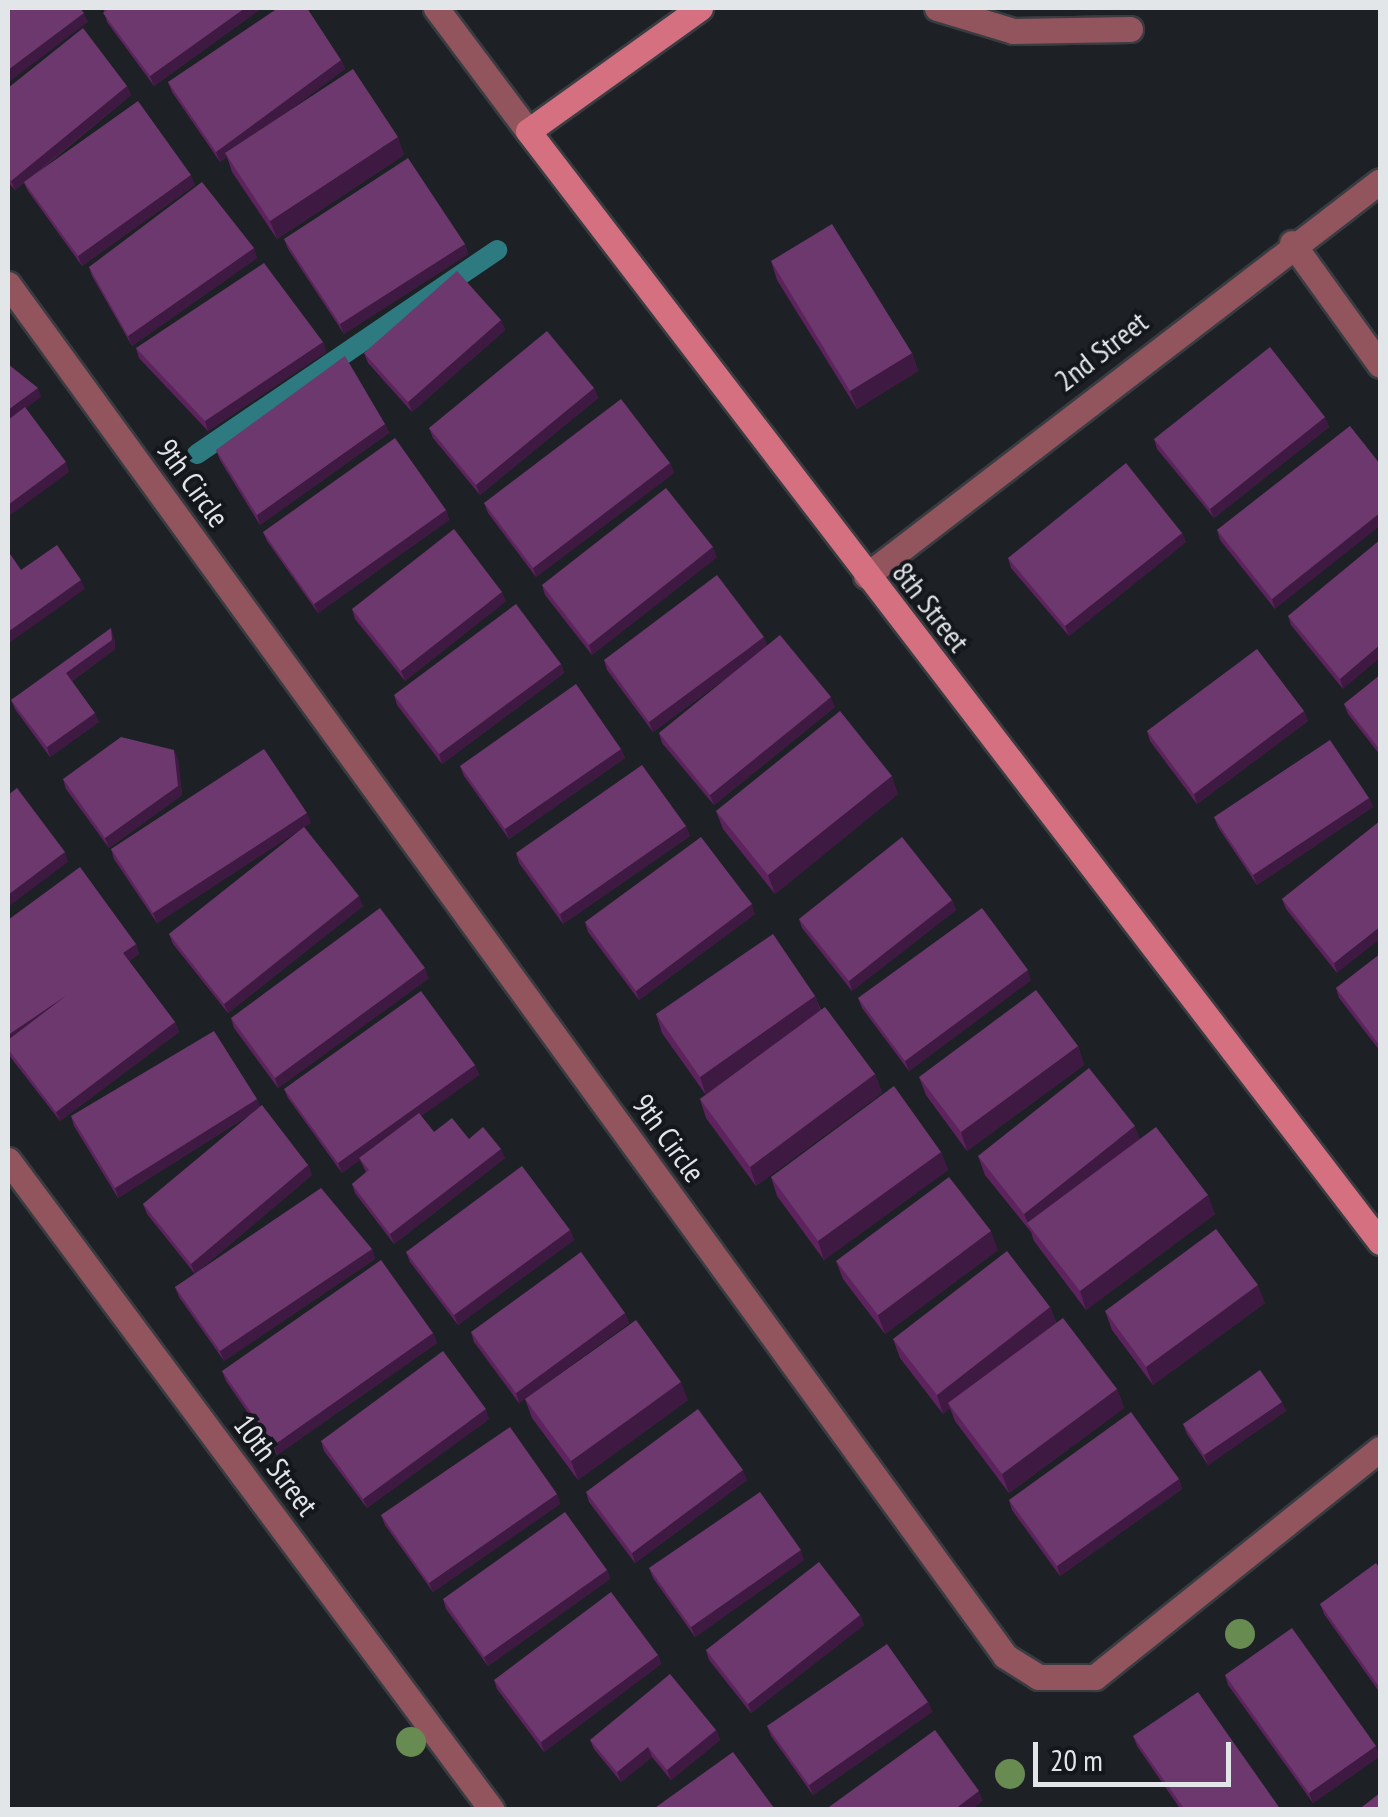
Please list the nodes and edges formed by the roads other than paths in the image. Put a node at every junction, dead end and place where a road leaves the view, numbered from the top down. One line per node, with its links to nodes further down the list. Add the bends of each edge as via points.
1 (436, 8): 5 (street, 8th Street)
2 (700, 8): 5 (street)
3 (937, 8): 4 (street, via 1013,31)
4 (1130, 29)
5 (528, 132): 10 (street, 8th Street)
6 (1380, 181): 7 (street, 2nd Street)
7 (1292, 243): 9 (street); 10 (street, 2nd Street)
8 (8, 284): 13 (street, 9th Circle, via 1013,1662 1038,1678 1095,1678)
9 (1380, 365)
10 (866, 576): 12 (street, 8th Street)
11 (8, 1160): 14 (street, 10th Street)
12 (1380, 1242)
13 (1380, 1449)
14 (492, 1810)

